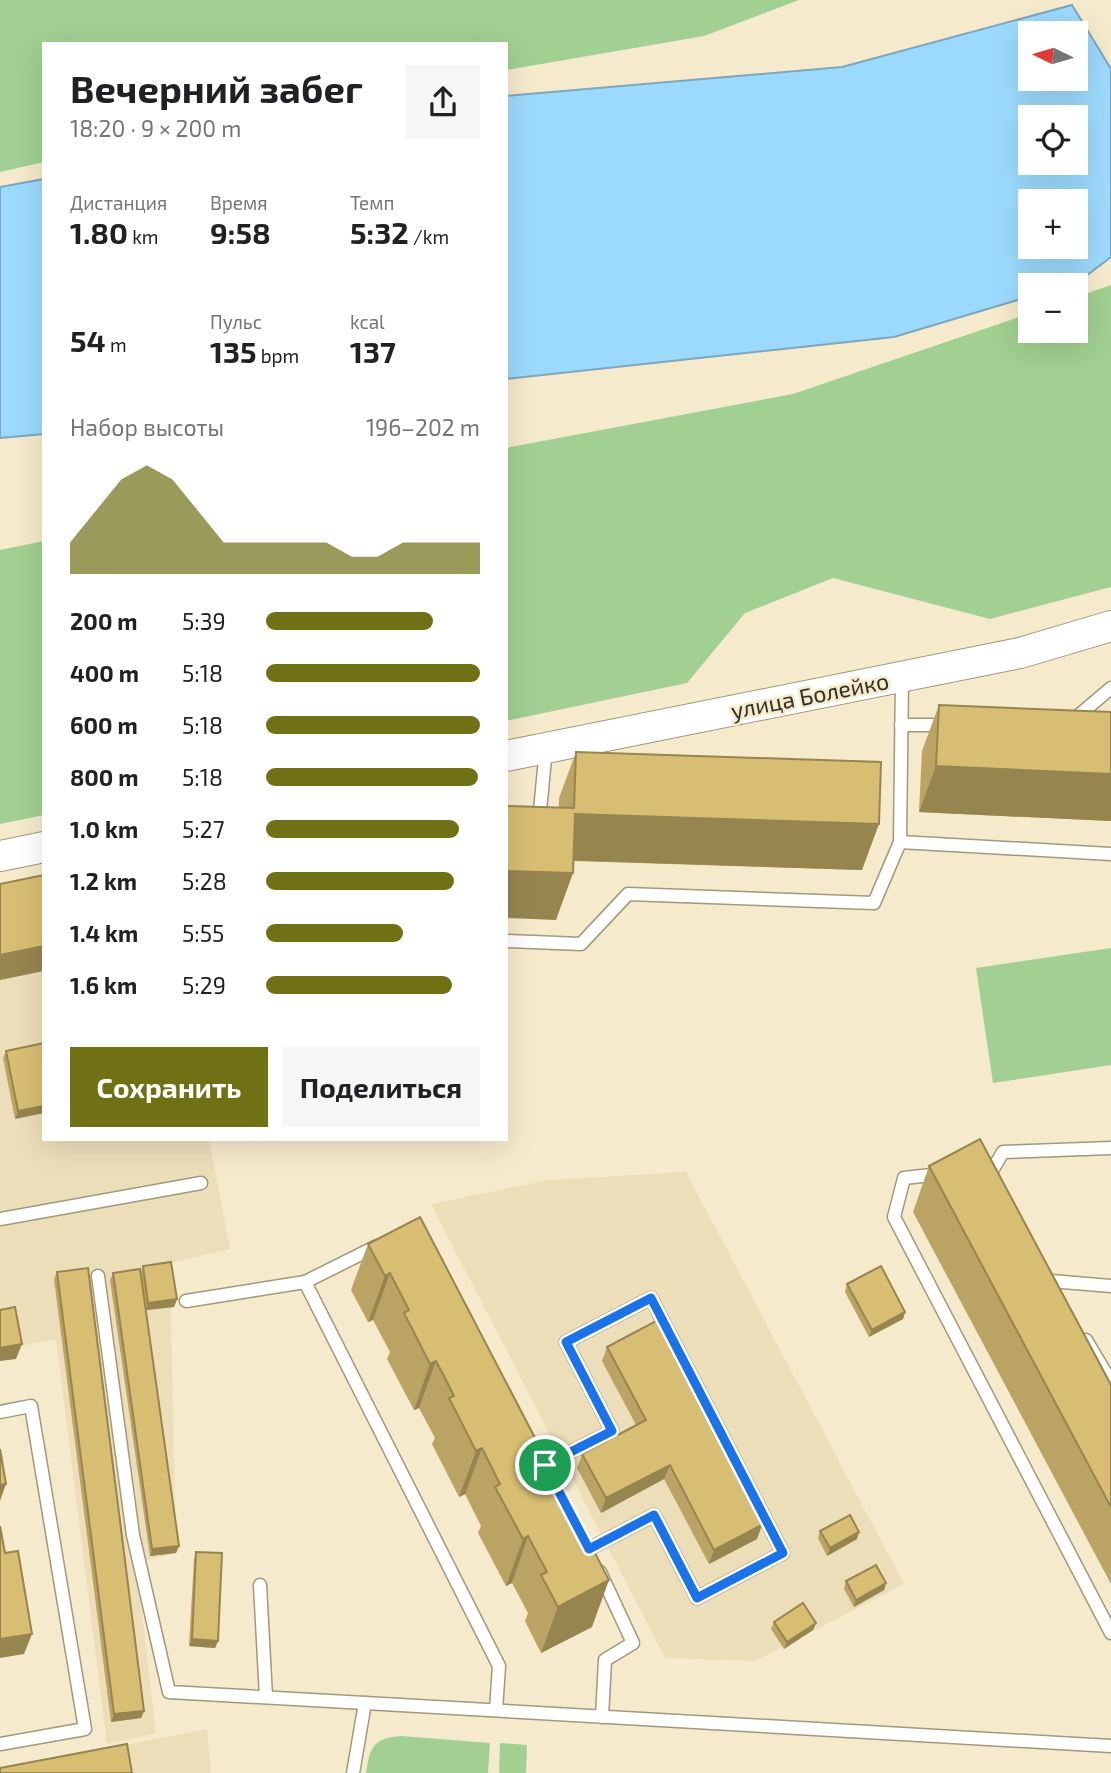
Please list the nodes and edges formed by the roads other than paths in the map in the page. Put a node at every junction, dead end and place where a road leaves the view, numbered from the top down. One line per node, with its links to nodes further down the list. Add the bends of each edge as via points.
1 (1111, 626): 2 (street, улица Болейко, via 1020,653)
2 (902, 678): 4 (lane); 7 (street, улица Болейко)
3 (1111, 688): 6 (lane, via 1068,725)
4 (901, 724): 5 (lane); 10 (lane)
5 (956, 725)
6 (1054, 725)
7 (546, 748): 8 (street, улица Болейко); 9 (lane)
8 (508, 756)
9 (537, 835)
10 (900, 842): 12 (lane); 14 (lane, via 874,903 628,894 581,943)
11 (42, 847): 13 (street)
12 (1111, 854)
13 (0, 856)
14 (508, 941)
15 (1111, 1148): 18 (lane, via 1003,1152 987,1169)
16 (955, 1172): 31 (lane, via 904,1178 894,1217)
17 (201, 1183): 19 (lane)
18 (999, 1185)
19 (0, 1219)
20 (385, 1242): 23 (lane)
21 (1045, 1269): 24 (lane, via 1054,1286)
22 (98, 1276): 32 (lane, via 133,1535 169,1692)
23 (306, 1282): 25 (lane); 34 (lane, via 499,1666)
24 (1111, 1286)
25 (186, 1301)
26 (1078, 1326): 27 (lane)
27 (1111, 1382)
28 (0, 1412): 36 (lane, via 31,1406 85,1729)
29 (545, 1465): 35 (lane, via 612,1431 566,1342 651,1298 783,1553 697,1598 654,1515 586,1543 633,1643 605,1660)
30 (260, 1585): 32 (lane)
31 (1111, 1633)
32 (266, 1697): 33 (lane)
33 (365, 1703): 34 (lane); 38 (lane)
34 (496, 1710): 35 (lane)
35 (602, 1717): 37 (lane)
36 (0, 1744)
37 (1111, 1746)
38 (353, 1773)

